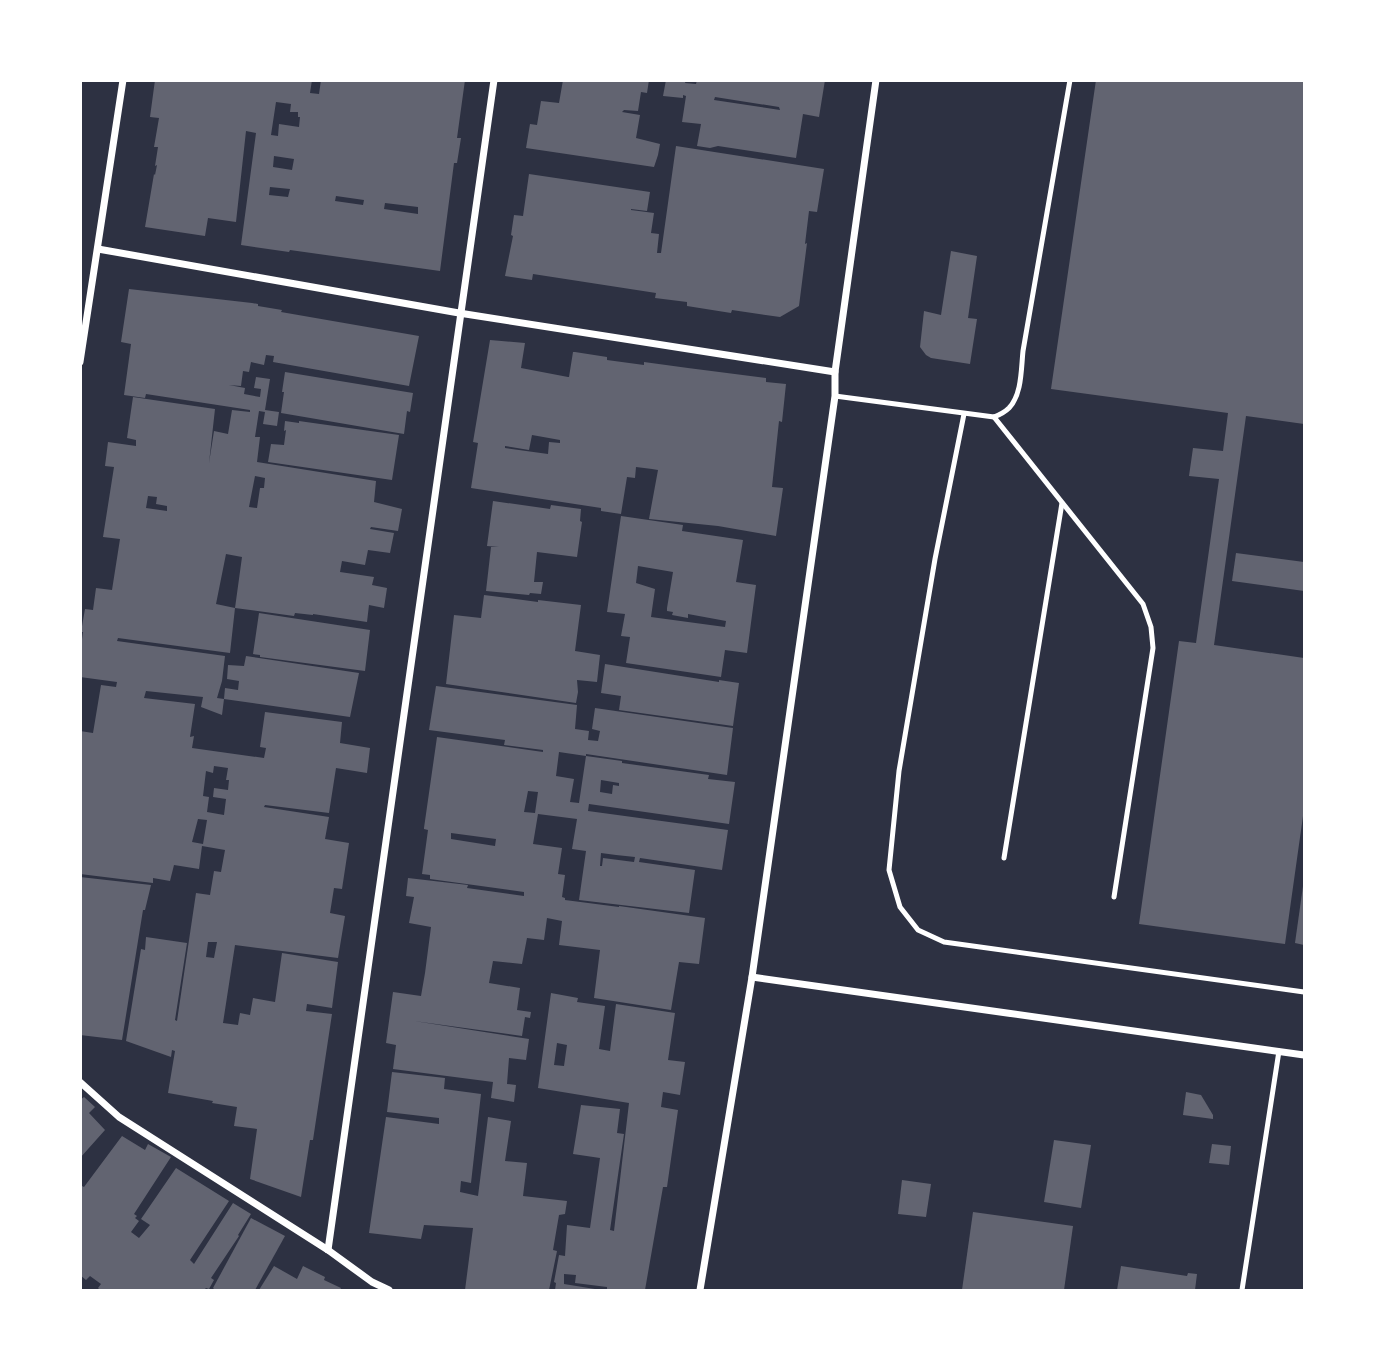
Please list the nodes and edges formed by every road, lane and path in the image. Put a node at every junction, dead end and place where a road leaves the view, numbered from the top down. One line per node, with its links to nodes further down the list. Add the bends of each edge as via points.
1 (123, 80): 5 (street)
2 (494, 80): 6 (street)
3 (876, 80): 8 (street)
4 (1070, 80): 11 (lane, via 1020,382 1016,398)
5 (98, 248): 6 (street); 7 (street)
6 (459, 313): 8 (street); 20 (street)
7 (80, 362)
8 (835, 372): 9 (street)
9 (835, 396): 10 (lane); 15 (street)
10 (964, 414): 11 (lane); 16 (lane, via 899,771 889,870 901,907 918,930 944,942)
11 (994, 417): 12 (lane)
12 (1062, 503): 13 (lane); 14 (lane, via 1143,604 1152,627 1153,648)
13 (1003, 858)
14 (1114, 897)
15 (752, 976): 17 (street); 22 (street)
16 (1304, 992)
17 (1279, 1051): 18 (street); 23 (lane)
18 (1304, 1055)
19 (80, 1082): 20 (street, via 119,1117)
20 (328, 1250): 21 (street)
21 (389, 1290)
22 (700, 1290)
23 (1242, 1290)

